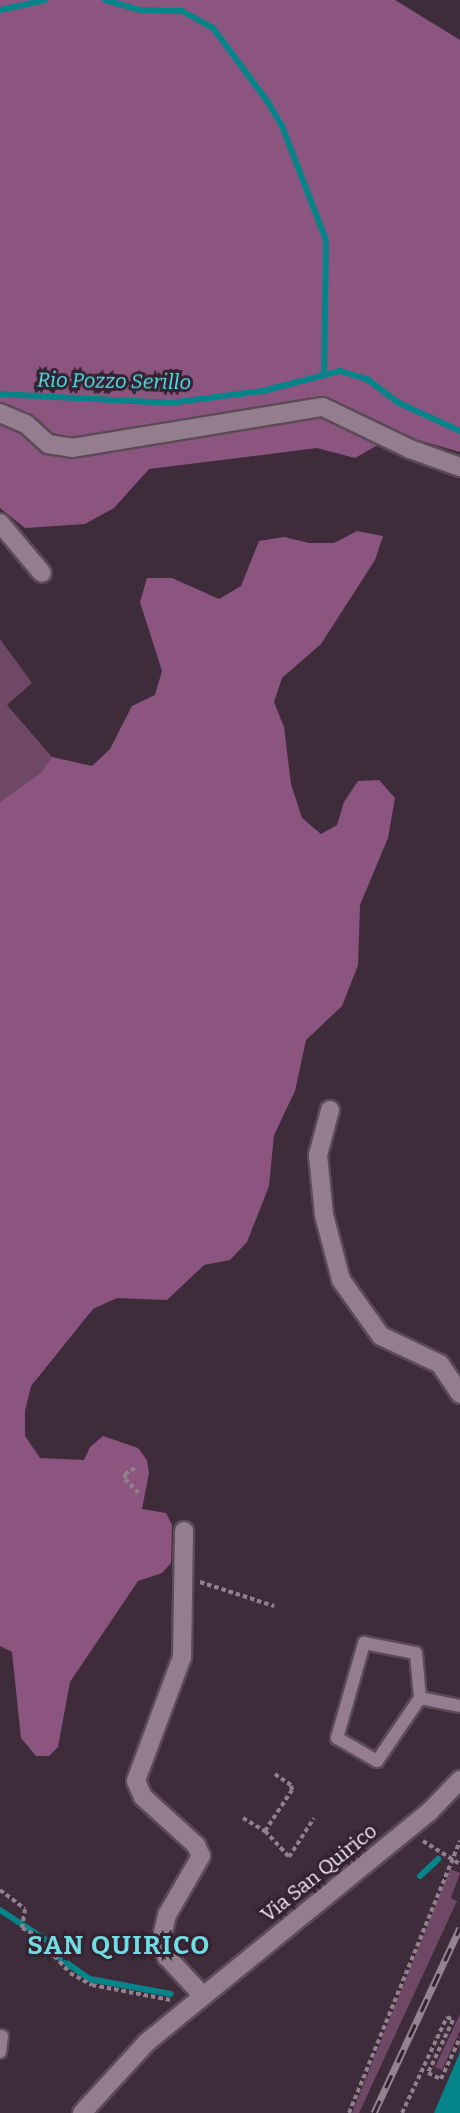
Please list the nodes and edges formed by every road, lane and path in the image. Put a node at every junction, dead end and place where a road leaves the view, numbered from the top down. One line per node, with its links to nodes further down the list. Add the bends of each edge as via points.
1 (0, 413): 2 (street, via 26,424 48,444 72,448 323,406 410,449)
2 (460, 466)
3 (0, 523): 4 (street)
4 (42, 573)
5 (330, 1110): 6 (street, via 318,1155 324,1215 341,1280 381,1336 440,1364)
6 (460, 1394)
7 (135, 1468): 8 (path, via 125,1474 125,1479)
8 (140, 1494)
9 (184, 1531): 10 (street)
10 (184, 1582): 11 (path, via 207,1582); 24 (street, via 182,1657 136,1781 143,1797 196,1845 201,1856 167,1916 162,1936 167,1958)
11 (274, 1606)
12 (420, 1698): 12 (lane, via 377,1761 338,1738 364,1643 416,1653); 13 (lane)
13 (460, 1706)
14 (273, 1773): 18 (path, via 291,1785 292,1790)
15 (460, 1780): 24 (street, Via San Quirico, via 429,1812)
16 (243, 1818): 18 (path)
17 (314, 1818): 18 (path, via 289,1857)
18 (265, 1831)
19 (423, 1841): 21 (path)
20 (460, 1841): 21 (path)
21 (451, 1860): 22 (path); 32 (path)
22 (460, 1864)
23 (0, 1890): 25 (path, via 25,1909 22,1929 34,1934 70,1973 92,1984)
24 (203, 1996): 31 (street, Via San Quirico, via 128,2060)
25 (171, 2000)
26 (2, 2036): 28 (lane)
27 (460, 2038): 30 (path, via 441,2079)
28 (0, 2052)
29 (422, 2070): 30 (path); 30 (path, via 447,2017 453,2020); 33 (path)
30 (428, 2073)
31 (82, 2113)
32 (349, 2113)
33 (402, 2113)

